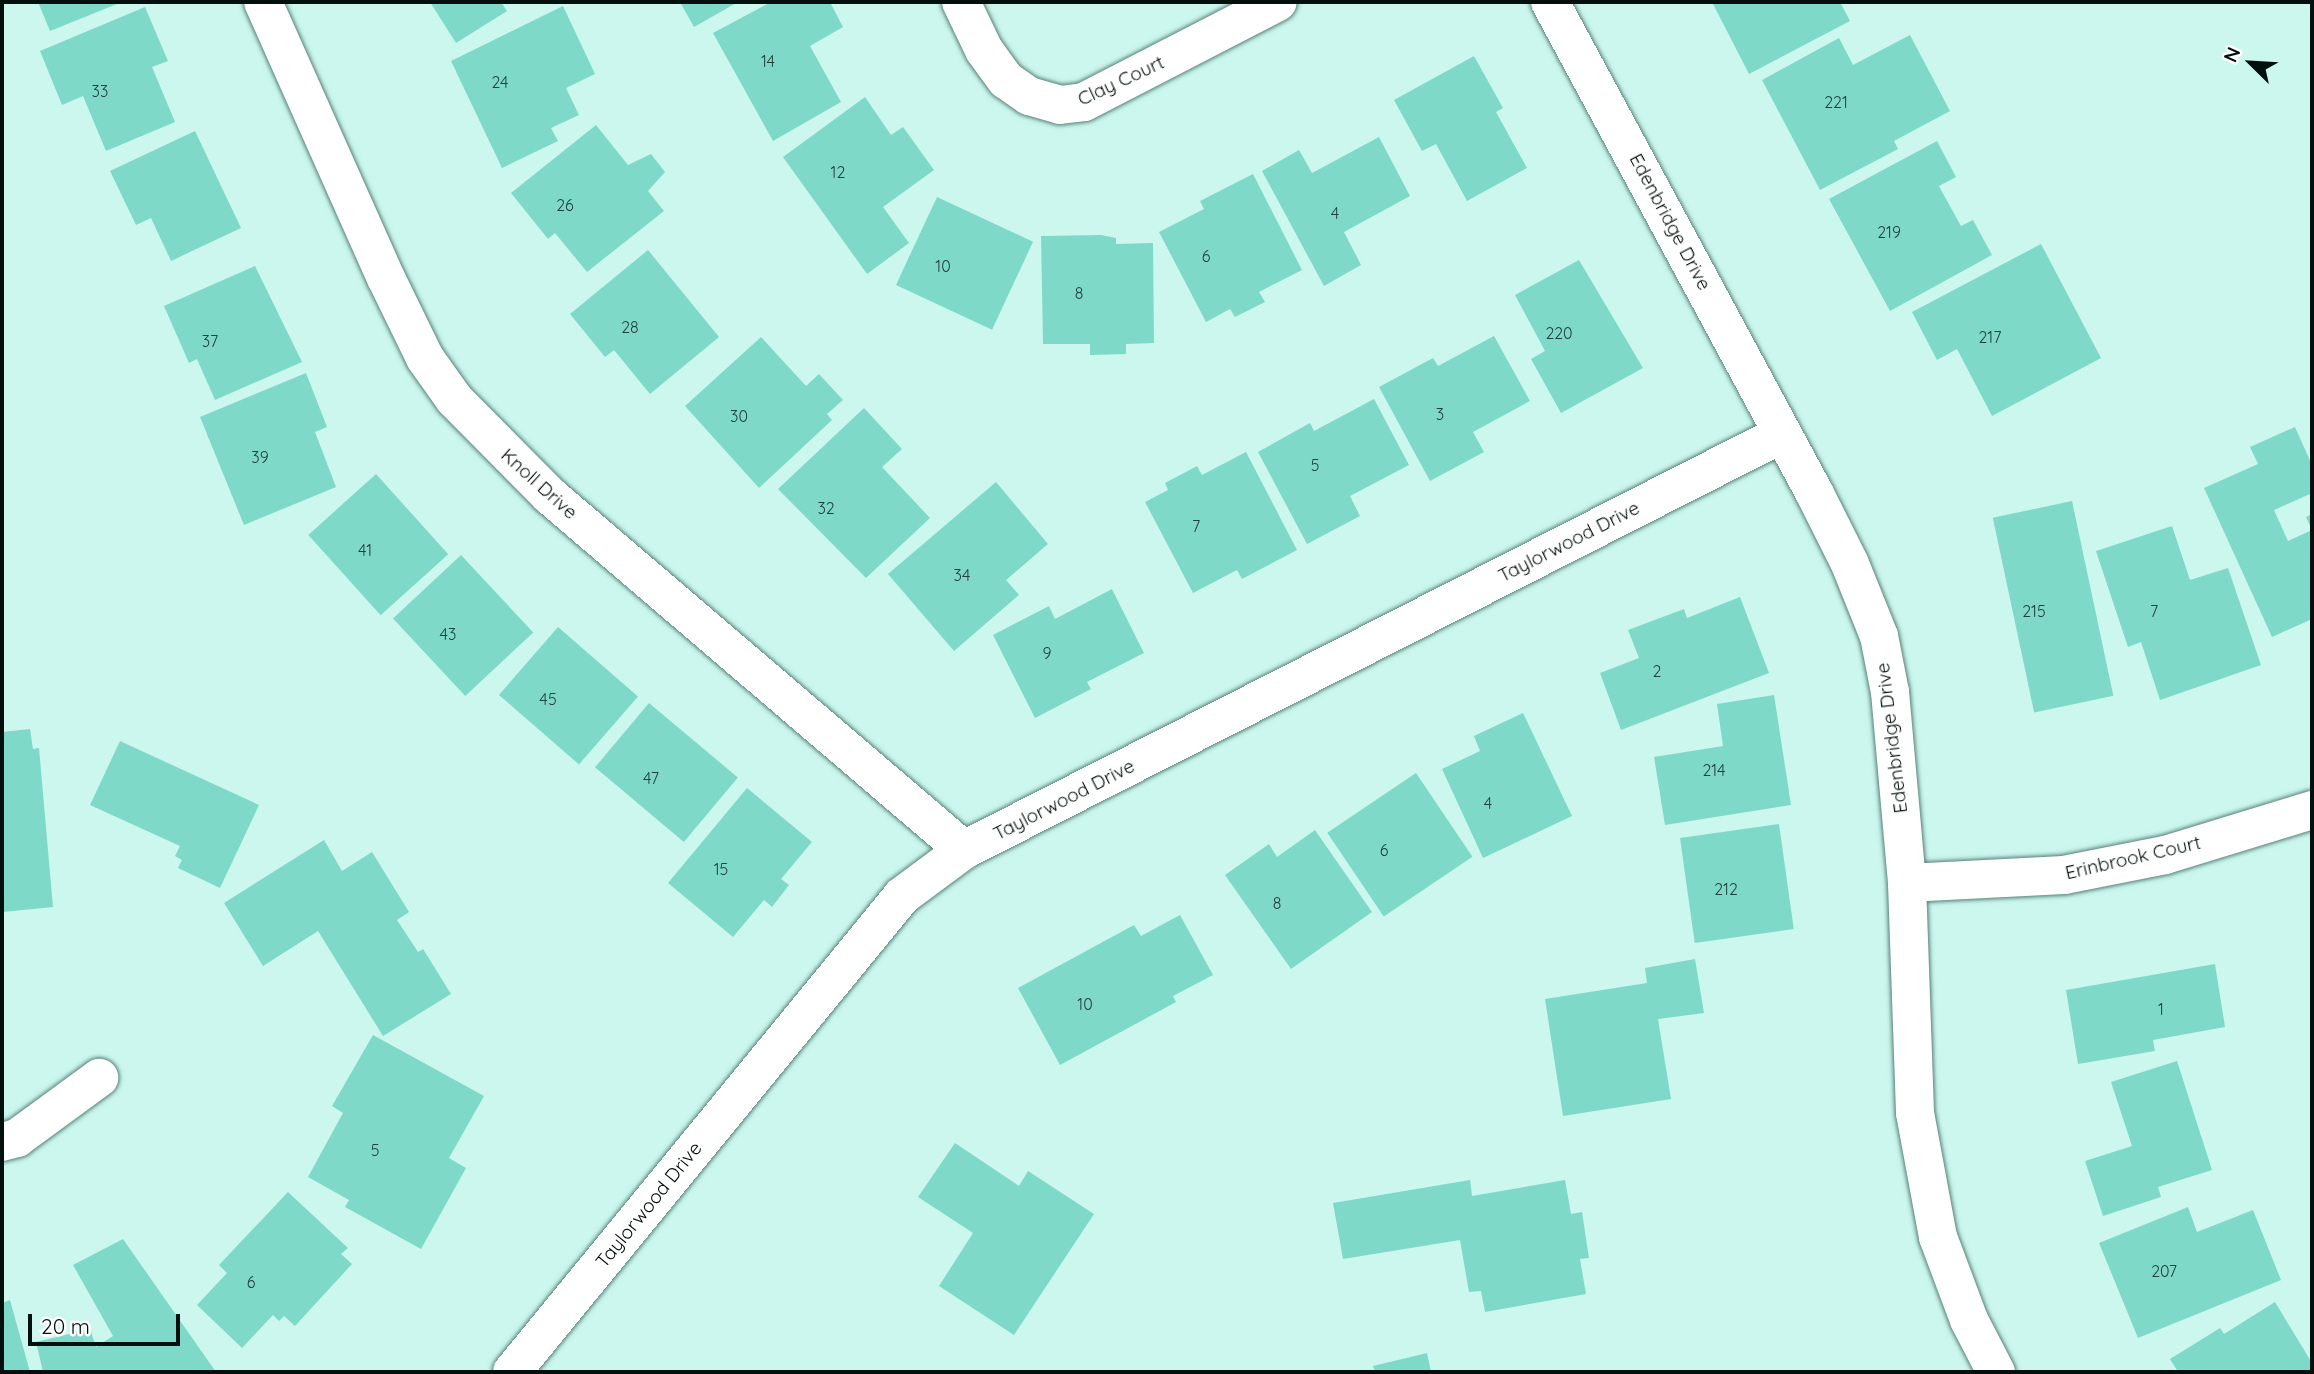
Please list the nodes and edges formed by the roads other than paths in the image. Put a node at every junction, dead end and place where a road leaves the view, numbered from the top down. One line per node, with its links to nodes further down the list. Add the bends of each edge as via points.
1 (262, 2): 7 (street, Knoll Drive, via 386,278 425,358 454,399 549,495)
2 (961, 2): 3 (street, Clay Court, via 984,50 1006,80 1029,96 1060,105 1084,102)
3 (1278, 2)
4 (1550, 2): 5 (street, Edenbridge Drive)
5 (1780, 435): 7 (street, Taylorwood Drive); 8 (street, Edenbridge Drive, via 1850,564 1879,636 1890,692)
6 (2312, 810): 8 (street, Erinbrook Court, via 2165,855 2064,875)
7 (964, 850): 11 (street, Taylorwood Drive, via 902,896)
8 (1907, 883): 12 (street, Edenbridge Drive, via 1915,1113 1938,1237 1969,1320)
9 (99, 1079): 10 (street, via 17,1138)
10 (2, 1142)
11 (512, 1372)
12 (1996, 1372)

